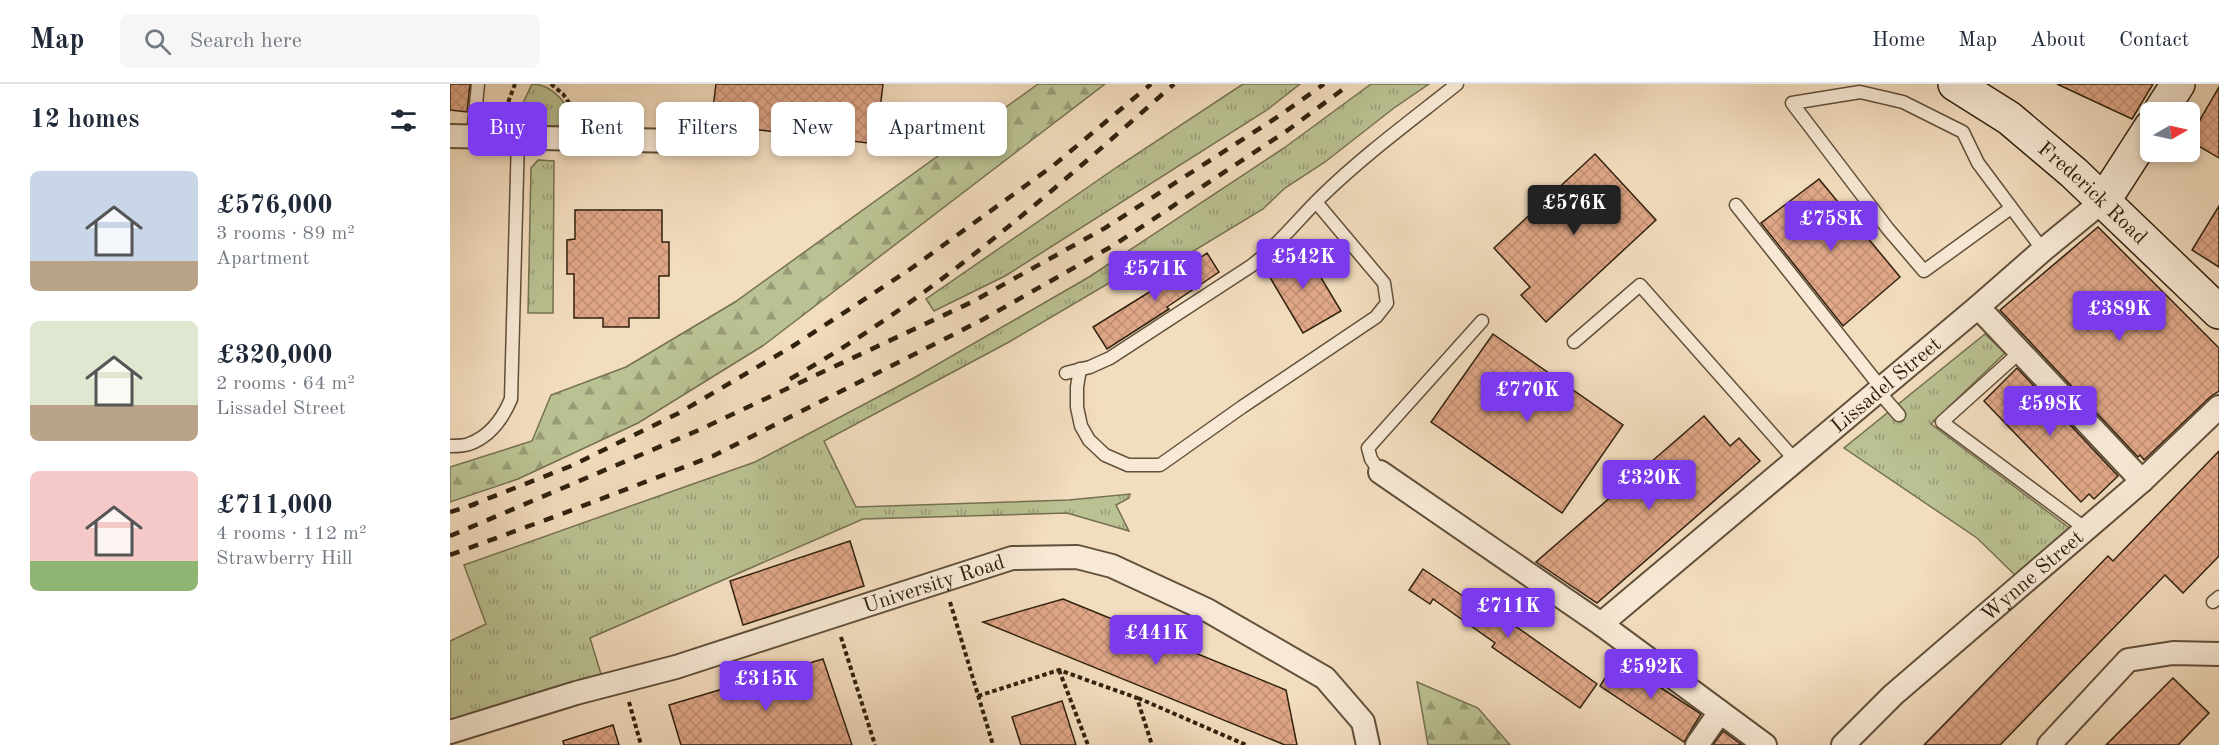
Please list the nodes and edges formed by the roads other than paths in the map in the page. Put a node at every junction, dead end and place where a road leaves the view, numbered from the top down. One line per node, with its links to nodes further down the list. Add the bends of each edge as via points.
1 (478, 84): 5 (lane)
2 (1457, 84): 14 (lane)
3 (1955, 84): 13 (main road, Frederick Road, via 2009,118)
4 (2178, 84): 6 (main road)
5 (476, 102)
6 (2166, 102)
7 (450, 136): 8 (street)
8 (468, 136)
9 (547, 138): 10 (street)
10 (656, 140)
11 (2140, 144): 13 (main road, Lissadel Street)
12 (517, 156): 28 (lane, via 511,399 502,420 491,430 470,444)
13 (2104, 200): 17 (street, Lissadel Street); 19 (main road, Frederick Road)
14 (1316, 202): 23 (lane, via 1251,267 1110,358); 23 (lane, via 1384,283 1387,303 1376,317 1160,465 1128,465 1105,455 1089,440 1081,426 1076,398)
15 (1736, 206): 25 (lane)
16 (2012, 208): 16 (lane, via 1978,163 1963,132 1941,120 1903,102 1860,92 1792,103 1924,271); 17 (lane)
17 (2043, 250): 18 (street, Lissadel Street)
18 (1978, 308): 22 (street); 25 (street, Lissadel Street)
19 (2219, 312)
20 (1482, 321): 30 (lane, via 1368,448)
21 (1574, 342): 29 (lane, via 1640,285)
22 (2020, 352): 31 (street); 32 (lane, via 1942,422)
23 (1080, 369): 24 (lane)
24 (1066, 373)
25 (1880, 390): 27 (lane); 29 (street, Lissadel Street)
26 (2219, 407): 31 (street, Wynne Street)
27 (1899, 415)
28 (450, 446)
29 (1796, 460): 33 (street, Lissadel Street)
30 (1380, 472): 33 (street)
31 (2142, 481): 32 (street, Wynne Street)
32 (2086, 529): 40 (street, Wynne Street, via 1893,695)
33 (1601, 624): 35 (street)
34 (2219, 654): 41 (street, via 2173,653 2128,660)
35 (1720, 712): 38 (street); 39 (street)
36 (450, 732): 37 (street, University Road, via 676,667 1011,558 1077,557 1112,566 1207,610 1325,678 1363,722)
37 (1368, 745)
38 (1697, 745)
39 (1765, 745)
40 (1843, 745)
41 (2049, 745)

